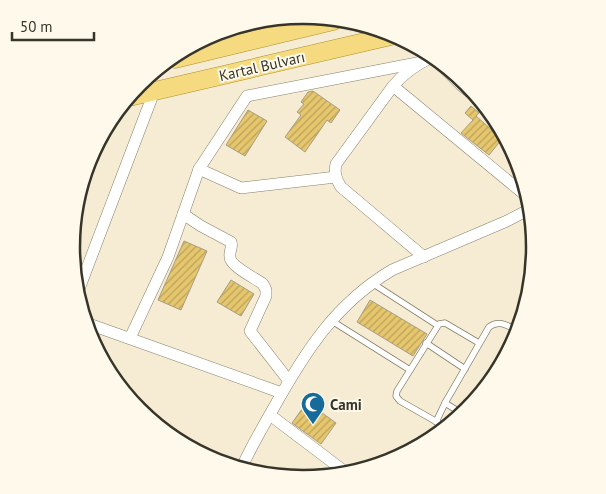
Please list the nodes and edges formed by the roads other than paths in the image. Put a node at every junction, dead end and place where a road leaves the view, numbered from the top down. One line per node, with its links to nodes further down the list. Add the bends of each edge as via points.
1 (320, 24): 3 (main road, Kartal Bulvarı)
2 (379, 38): 6 (main road, Kartal Bulvarı)
3 (188, 56)
4 (426, 60): 5 (street); 8 (street, via 247,96)
5 (393, 86): 9 (street, via 336,164); 10 (street)
6 (154, 92): 7 (main road, Kartal Bulvarı); 16 (street)
7 (140, 95)
8 (199, 169): 9 (street, via 242,188); 12 (street)
9 (336, 177): 15 (street, via 345,190)
10 (519, 190)
11 (523, 212): 14 (street)
12 (183, 214): 22 (street, via 168,258); 27 (street, via 231,242 229,254 233,264 265,287 266,296 250,331)
13 (524, 219): 14 (street)
14 (507, 221): 15 (street)
15 (424, 257): 17 (street, via 392,270)
16 (83, 280)
17 (372, 283): 18 (street); 20 (lane)
18 (332, 321): 26 (lane); 27 (street)
19 (95, 326): 22 (street)
20 (437, 326): 23 (lane); 24 (lane, via 446,323)
21 (511, 328): 24 (lane, via 496,322 489,326)
22 (130, 338): 28 (street)
23 (426, 343): 25 (lane); 26 (lane)
24 (480, 343): 25 (lane)
25 (465, 369): 29 (lane)
26 (410, 370): 32 (lane, via 396,396)
27 (289, 381): 28 (street)
28 (282, 393): 31 (street)
29 (445, 403): 30 (lane); 32 (lane)
30 (456, 410)
31 (270, 415): 34 (street); 35 (street)
32 (436, 422): 33 (lane)
33 (439, 424)
34 (244, 463)
35 (339, 467)

